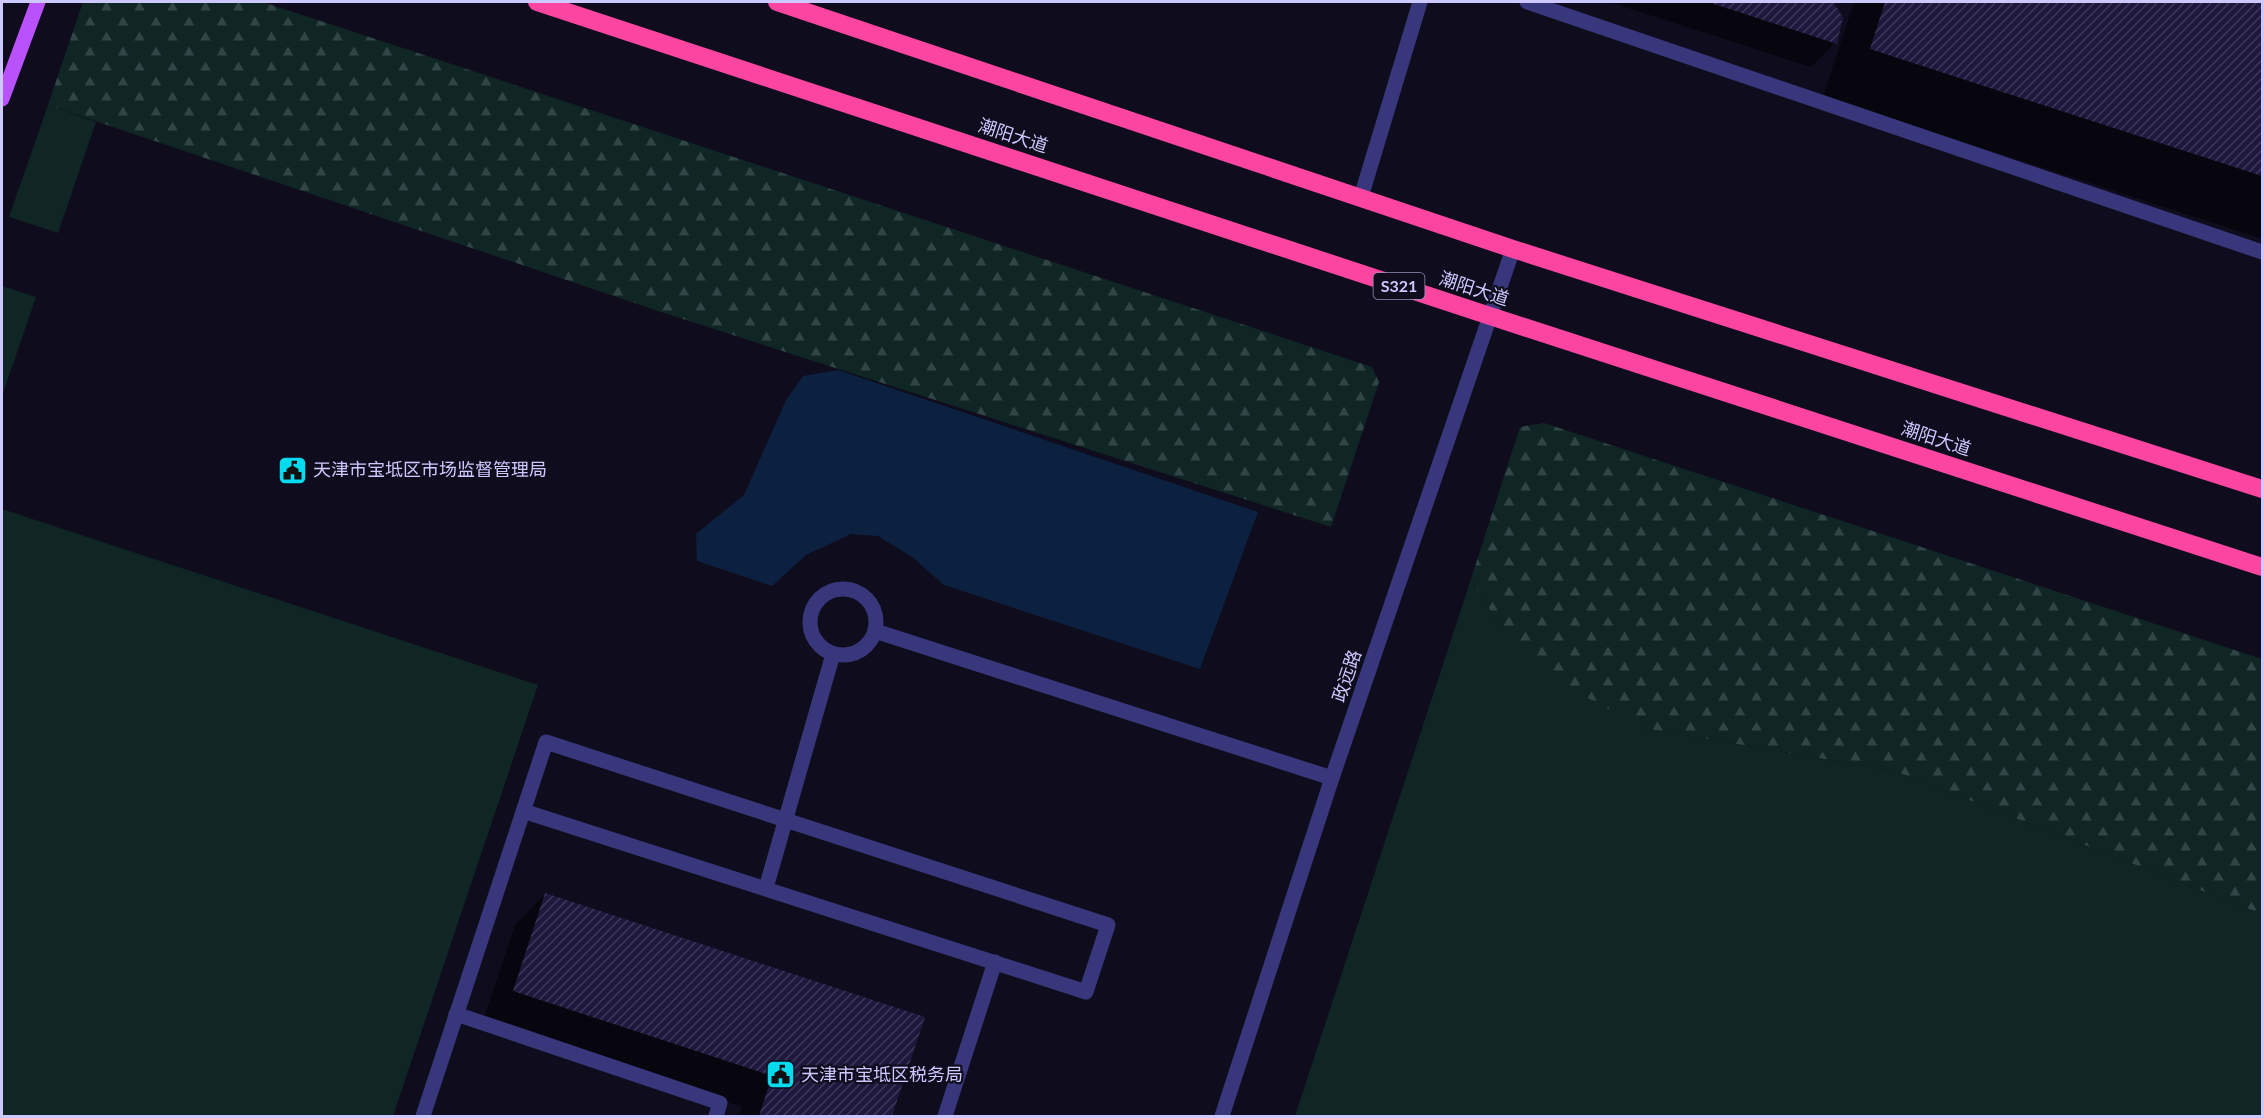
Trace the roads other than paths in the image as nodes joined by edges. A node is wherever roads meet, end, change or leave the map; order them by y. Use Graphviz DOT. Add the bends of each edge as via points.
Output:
graph roads {
  1 [pos="38,2"];
  2 [pos="537,2"];
  3 [pos="777,2"];
  4 [pos="1420,2"];
  5 [pos="1527,2"];
  6 [pos="2,99"];
  7 [pos="1361,197"];
  8 [pos="1513,249"];
  9 [pos="2262,252"];
  10 [pos="1490,316"];
  11 [pos="2262,489"];
  12 [pos="2262,567"];
  13 [pos="875,631"];
  14 [pos="833,654"];
  15 [pos="1332,778"];
  16 [pos="523,811"];
  17 [pos="786,819"];
  18 [pos="766,888"];
  19 [pos="995,962"];
  20 [pos="456,1014"];
  21 [pos="423,1116"];
  22 [pos="716,1116"];
  23 [pos="945,1116"];
  24 [pos="1222,1116"];
  1 -- 6 [label="main road"];
  2 -- 10 [label="highway, 潮阳大道 / S321"];
  3 -- 7 [label="highway"];
  4 -- 7 [label="street"];
  5 -- 9 [label="street"];
  7 -- 8 [label="highway"];
  8 -- 10 [label="street, 政远路"];
  8 -- 11 [label="highway"];
  10 -- 12 [label="highway, 潮阳大道 / S321"];
  10 -- 15 [label="street, 政远路"];
  13 -- 14 [label="street" via="859,651"];
  13 -- 14 [label="street" via="874,611 862,594 849,588 825,593 816,602 810,625 813,638"];
  13 -- 15 [label="street"];
  14 -- 17 [label="street"];
  15 -- 24 [label="street, 政远路"];
  16 -- 17 [label="street" via="546,742"];
  16 -- 18 [label="street"];
  16 -- 20 [label="street"];
  17 -- 18 [label="street"];
  17 -- 19 [label="street" via="1108,925 1086,992"];
  18 -- 19 [label="street"];
  19 -- 23 [label="street"];
  20 -- 21 [label="street"];
  20 -- 22 [label="street" via="720,1103"];
}
